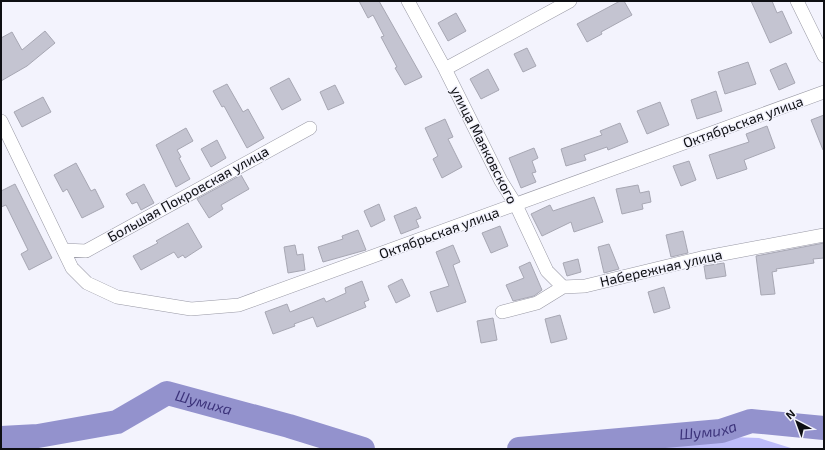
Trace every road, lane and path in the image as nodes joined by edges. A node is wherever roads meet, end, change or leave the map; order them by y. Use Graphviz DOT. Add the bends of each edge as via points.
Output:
graph roads {
  1 [pos="408,1"];
  2 [pos="570,1"];
  3 [pos="797,1"];
  4 [pos="824,56"];
  5 [pos="445,69"];
  6 [pos="824,92"];
  7 [pos="1,121"];
  8 [pos="310,128"];
  9 [pos="516,205"];
  10 [pos="824,235"];
  11 [pos="64,250"];
  12 [pos="562,287"];
  13 [pos="502,312"];
  1 -- 5 [label="street, улица Маяковского"];
  2 -- 5 [label="street"];
  3 -- 4 [label="street"];
  5 -- 9 [label="street, улица Маяковского" via="501,182"];
  6 -- 9 [label="street, Октябрьская улица"];
  7 -- 11 [label="street, Октябрьская улица"];
  8 -- 11 [label="street, Большая Покровская улица" via="86,251"];
  9 -- 11 [label="street, Октябрьская улица" via="239,305 191,309 117,297 87,283 72,268"];
  9 -- 12 [label="street, улица Маяковского" via="547,271"];
  10 -- 12 [label="street, Набережная улица" via="701,258 585,286"];
  12 -- 13 [label="street" via="537,303"];
}
